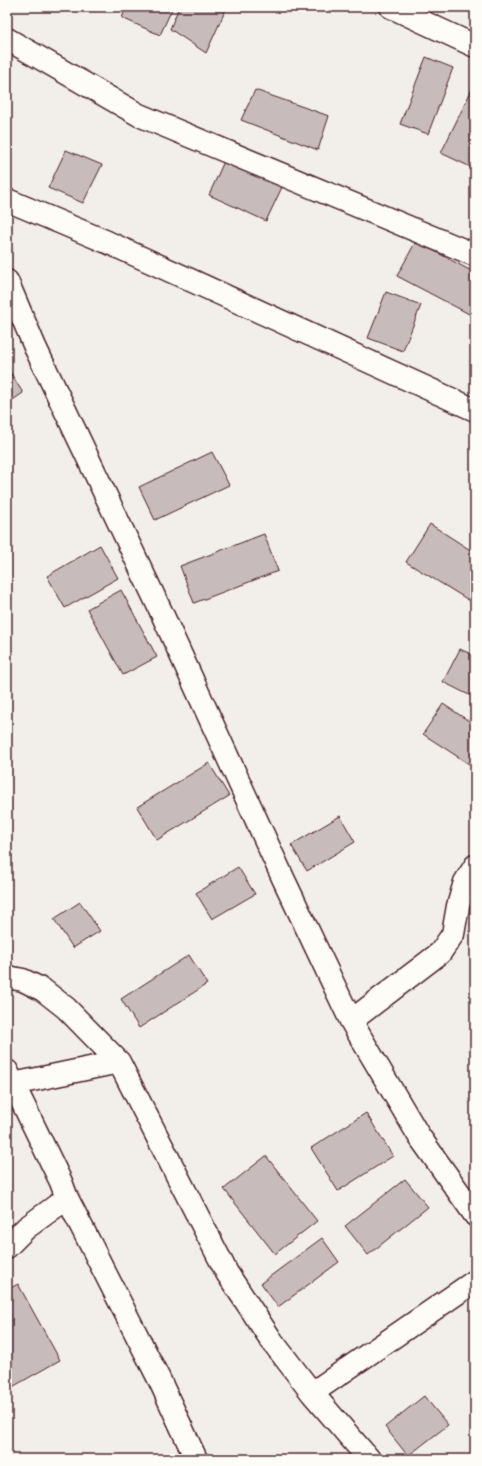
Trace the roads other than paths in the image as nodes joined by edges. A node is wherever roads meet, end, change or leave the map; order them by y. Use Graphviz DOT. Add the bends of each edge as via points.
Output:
graph roads {
  1 [pos="390,7"];
  2 [pos="7,39"];
  3 [pos="475,46"];
  4 [pos="7,200"];
  5 [pos="475,254"];
  6 [pos="7,281"];
  7 [pos="475,410"];
  8 [pos="475,866"];
  9 [pos="7,977"];
  10 [pos="350,1021"];
  11 [pos="119,1062"];
  12 [pos="10,1077"];
  13 [pos="67,1198"];
  14 [pos="475,1215"];
  15 [pos="7,1247"];
  16 [pos="475,1281"];
  17 [pos="312,1393"];
  18 [pos="196,1459"];
  19 [pos="369,1459"];
  1 -- 3 [label="street"];
  2 -- 5 [label="street" via="139,116"];
  4 -- 7 [label="street" via="107,242"];
  6 -- 10 [label="street" via="35,347 158,605"];
  8 -- 10 [label="street" via="465,882 453,934 440,954"];
  9 -- 11 [label="street" via="23,980 44,990 66,1008"];
  10 -- 14 [label="street" via="419,1136"];
  11 -- 12 [label="street"];
  11 -- 17 [label="street" via="227,1273 272,1341"];
  12 -- 13 [label="street"];
  13 -- 15 [label="street" via="26,1228"];
  13 -- 18 [label="street" via="159,1379"];
  16 -- 17 [label="street"];
  17 -- 19 [label="street"];
}
